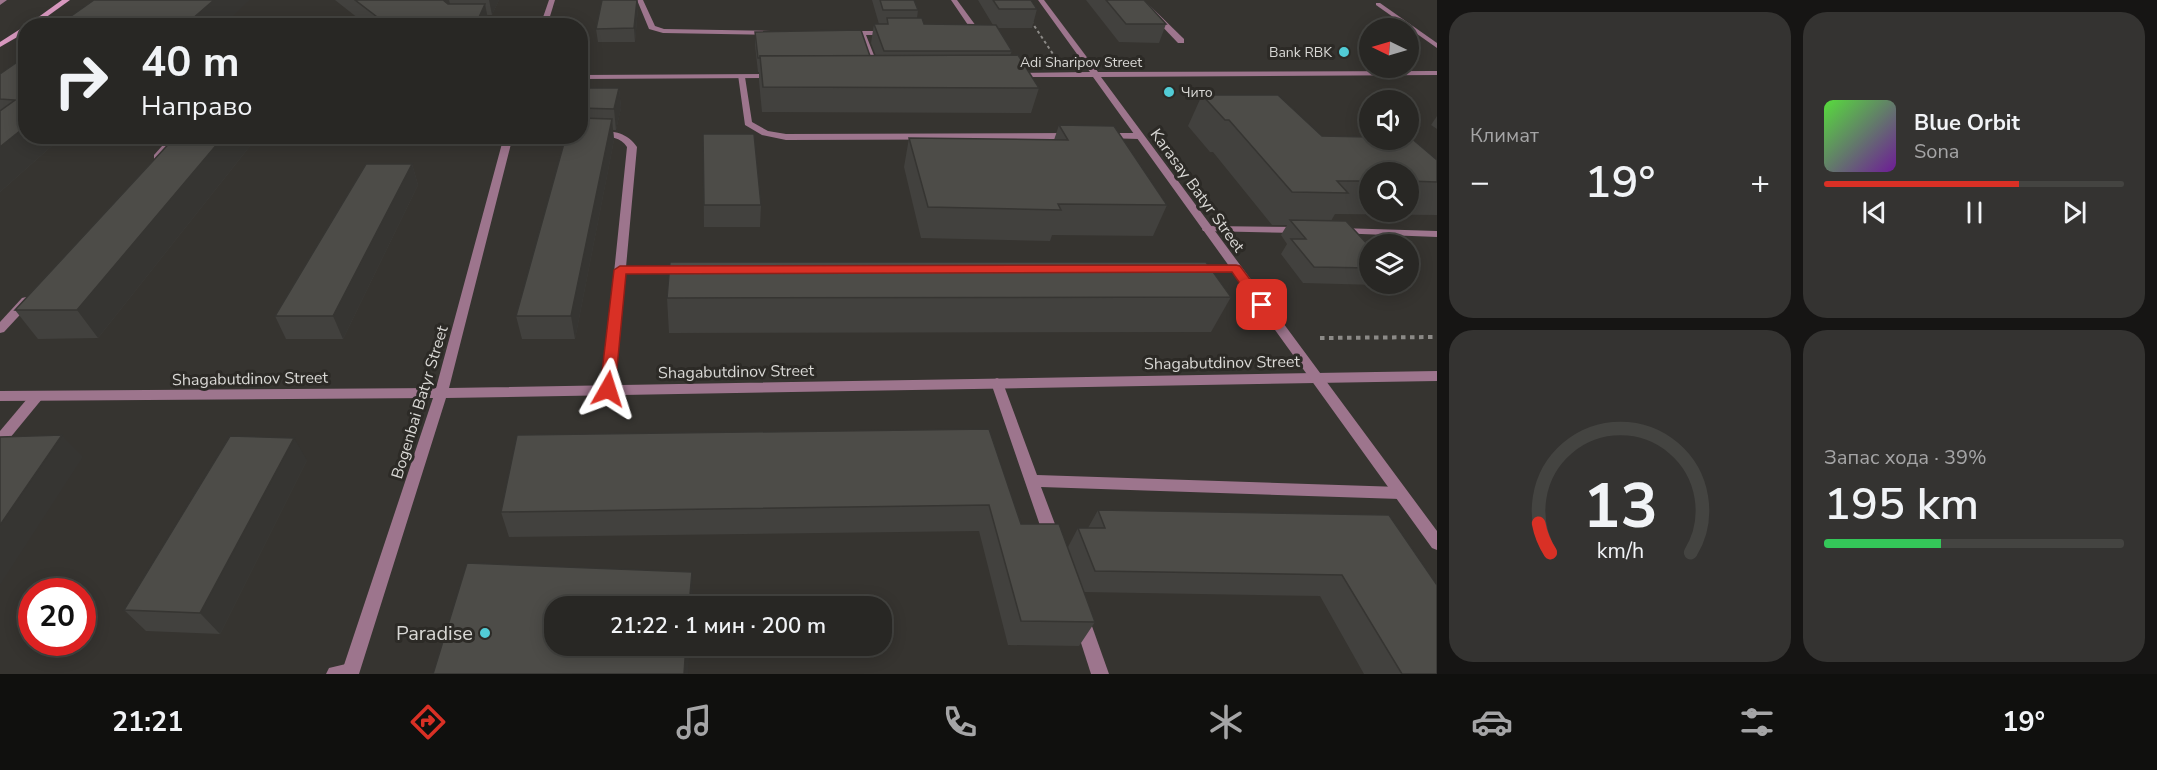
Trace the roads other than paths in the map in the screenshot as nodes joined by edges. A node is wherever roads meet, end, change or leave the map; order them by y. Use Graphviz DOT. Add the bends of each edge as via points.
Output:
graph roads {
  1 [pos="4,0"];
  2 [pos="67,0"];
  3 [pos="552,0"];
  4 [pos="640,0"];
  5 [pos="954,0"];
  6 [pos="1041,0"];
  7 [pos="1140,0"];
  8 [pos="0,3"];
  9 [pos="1378,4"];
  10 [pos="41,18"];
  11 [pos="545,18"];
  12 [pos="18,33"];
  13 [pos="779,33"];
  14 [pos="838,33"];
  15 [pos="862,33"];
  16 [pos="897,33"];
  17 [pos="953,33"];
  18 [pos="1181,41"];
  19 [pos="0,45"];
  20 [pos="1437,46"];
  21 [pos="1437,73"];
  22 [pos="1002,75"];
  23 [pos="1094,75"];
  24 [pos="786,76"];
  25 [pos="877,76"];
  26 [pos="588,77"];
  27 [pos="741,77"];
  28 [pos="588,134"];
  29 [pos="1080,136"];
  30 [pos="1092,136"];
  31 [pos="1139,136"];
  32 [pos="172,144"];
  33 [pos="507,144"];
  34 [pos="150,165"];
  35 [pos="1207,229"];
  36 [pos="1308,230"];
  37 [pos="1331,231"];
  38 [pos="1437,234"];
  39 [pos="1236,268"];
  40 [pos="1188,269"];
  41 [pos="620,270"];
  42 [pos="703,270"];
  43 [pos="32,294"];
  44 [pos="0,328"];
  45 [pos="1437,376"];
  46 [pos="1315,377"];
  47 [pos="997,382"];
  48 [pos="608,389"];
  49 [pos="441,393"];
  50 [pos="0,396"];
  51 [pos="38,396"];
  52 [pos="0,440"];
  53 [pos="1032,481"];
  54 [pos="1400,493"];
  55 [pos="1437,543"];
  56 [pos="1059,556"];
  57 [pos="1077,610"];
  58 [pos="345,673"];
  59 [pos="1100,674"];
  1 -- 8 [label="street"];
  2 -- 10 [label="main road"];
  3 -- 11 [label="street"];
  4 -- 13 [label="street" via="652,27 663,31"];
  5 -- 17 [label="street" via="972,26"];
  6 -- 23 [label="street, Karasay Batyr Street"];
  7 -- 18 [label="street"];
  9 -- 20 [label="street"];
  12 -- 19 [label="main road"];
  14 -- 15 [label="street"];
  15 -- 16 [label="street"];
  15 -- 25 [label="street"];
  21 -- 23 [label="street, Adi Sharipov Street"];
  22 -- 23 [label="street, Adi Sharipov Street"];
  23 -- 31 [label="street, Karasay Batyr Street"];
  24 -- 27 [label="street"];
  26 -- 27 [label="street"];
  27 -- 29 [label="street" via="748,123 765,133 786,137"];
  28 -- 41 [label="street" via="613,134 627,139 632,147"];
  30 -- 31 [label="street"];
  31 -- 35 [label="street, Karasay Batyr Street"];
  32 -- 34 [label="street"];
  33 -- 49 [label="street, Bogenbai Batyr Street"];
  35 -- 36 [label="street"];
  35 -- 39 [label="street, Karasay Batyr Street"];
  37 -- 38 [label="street"];
  39 -- 40 [label="street"];
  39 -- 46 [label="street, Karasay Batyr Street"];
  41 -- 42 [label="street"];
  41 -- 48 [label="street"];
  43 -- 44 [label="street"];
  45 -- 46 [label="street, Shagabutdinov Street"];
  46 -- 47 [label="street, Shagabutdinov Street"];
  46 -- 54 [label="street, Karasay Batyr Street"];
  47 -- 48 [label="street, Shagabutdinov Street"];
  47 -- 53 [label="street"];
  48 -- 49 [label="street, Shagabutdinov Street"];
  49 -- 51 [label="street, Shagabutdinov Street"];
  49 -- 58 [label="street, Bogenbai Batyr Street"];
  50 -- 51 [label="street, Shagabutdinov Street"];
  51 -- 52 [label="street"];
  53 -- 54 [label="street"];
  53 -- 56 [label="street"];
  54 -- 55 [label="street, Karasay Batyr Street"];
  57 -- 59 [label="street"];
}
